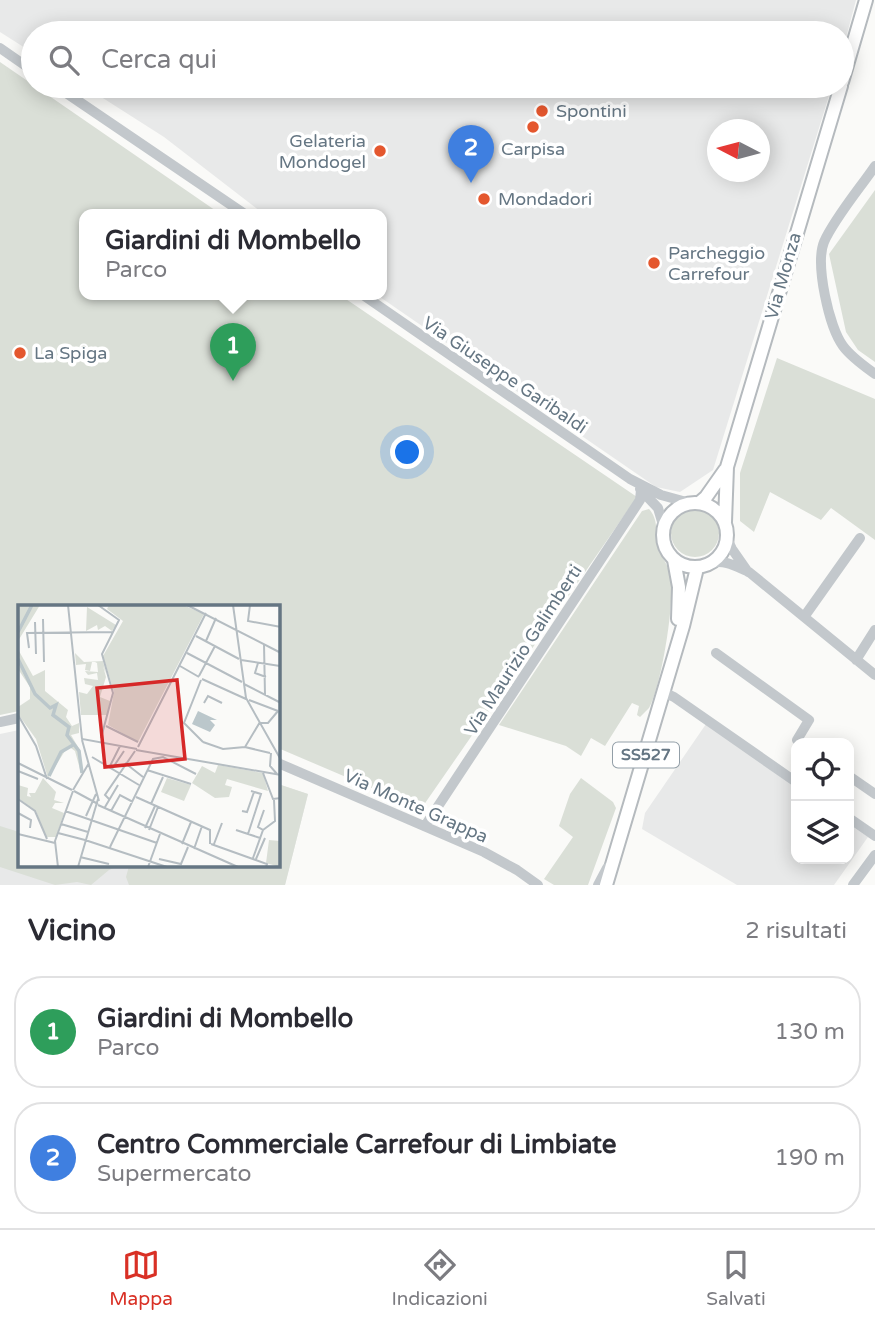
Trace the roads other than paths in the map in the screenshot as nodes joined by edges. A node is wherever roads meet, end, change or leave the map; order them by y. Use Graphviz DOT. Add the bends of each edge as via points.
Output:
graph roads {
  1 [pos="866,0"];
  2 [pos="854,40"];
  3 [pos="0,48"];
  4 [pos="21,63"];
  5 [pos="74,98"];
  6 [pos="837,98"];
  7 [pos="875,166"];
  8 [pos="237,209"];
  9 [pos="370,300"];
  10 [pos="875,374"];
  11 [pos="727,467"];
  12 [pos="630,479"];
  13 [pos="640,489"];
  14 [pos="695,503"];
  15 [pos="725,522"];
  16 [pos="664,528"];
  17 [pos="860,538"];
  18 [pos="727,539"];
  19 [pos="674,560"];
  20 [pos="711,563"];
  21 [pos="697,568"];
  22 [pos="749,572"];
  23 [pos="804,617"];
  24 [pos="875,631"];
  25 [pos="716,653"];
  26 [pos="856,660"];
  27 [pos="671,664"];
  28 [pos="875,675"];
  29 [pos="663,692"];
  30 [pos="18,718"];
  31 [pos="0,722"];
  32 [pos="798,738"];
  33 [pos="280,763"];
  34 [pos="791,778"];
  35 [pos="854,779"];
  36 [pos="875,794"];
  37 [pos="854,821"];
  38 [pos="425,825"];
  39 [pos="875,836"];
  40 [pos="618,846"];
  41 [pos="875,855"];
  42 [pos="538,885"];
  43 [pos="598,885"];
  44 [pos="606,885"];
  45 [pos="853,885"];
  1 -- 2 [label="main road, Via Monza"];
  3 -- 4 [label="street"];
  5 -- 8 [label="street"];
  6 -- 11 [label="main road, Via Monza"];
  7 -- 10 [label="street" via="827,236 820,260 838,338"];
  9 -- 12 [label="street, Via Giuseppe Garibaldi"];
  11 -- 14 [label="main road, Via Monza"];
  11 -- 15 [label="main road, Via Monza"];
  12 -- 13 [label="street, Via Giuseppe Garibaldi"];
  12 -- 14 [label="street, Via Giuseppe Garibaldi" via="661,495"];
  13 -- 16 [label="street, Via Giuseppe Garibaldi" via="658,508"];
  13 -- 38 [label="street, Via Maurizio Galimberti" via="633,511"];
  14 -- 15 [label="main road" via="716,510"];
  14 -- 16 [label="main road" via="673,511"];
  15 -- 18 [label="main road"];
  16 -- 19 [label="main road" via="664,545"];
  17 -- 23 [label="street"];
  18 -- 20 [label="main road" via="722,553"];
  18 -- 22 [label="street"];
  19 -- 21 [label="main road"];
  19 -- 27 [label="main road, SS527" via="680,601"];
  20 -- 21 [label="main road"];
  20 -- 22 [label="street" via="727,563"];
  21 -- 27 [label="main road, SS527"];
  22 -- 23 [label="street"];
  23 -- 26 [label="street"];
  24 -- 26 [label="street"];
  25 -- 32 [label="street" via="809,720"];
  26 -- 28 [label="street"];
  27 -- 29 [label="main road, SS527"];
  29 -- 34 [label="street"];
  29 -- 40 [label="main road, SS527"];
  30 -- 31 [label="street"];
  33 -- 38 [label="street, Via Monte Grappa"];
  35 -- 36 [label="street"];
  37 -- 39 [label="street"];
  38 -- 42 [label="street, Via Monte Grappa"];
  40 -- 43 [label="street"];
  40 -- 44 [label="main road, SS527"];
  41 -- 45 [label="street"];
}
